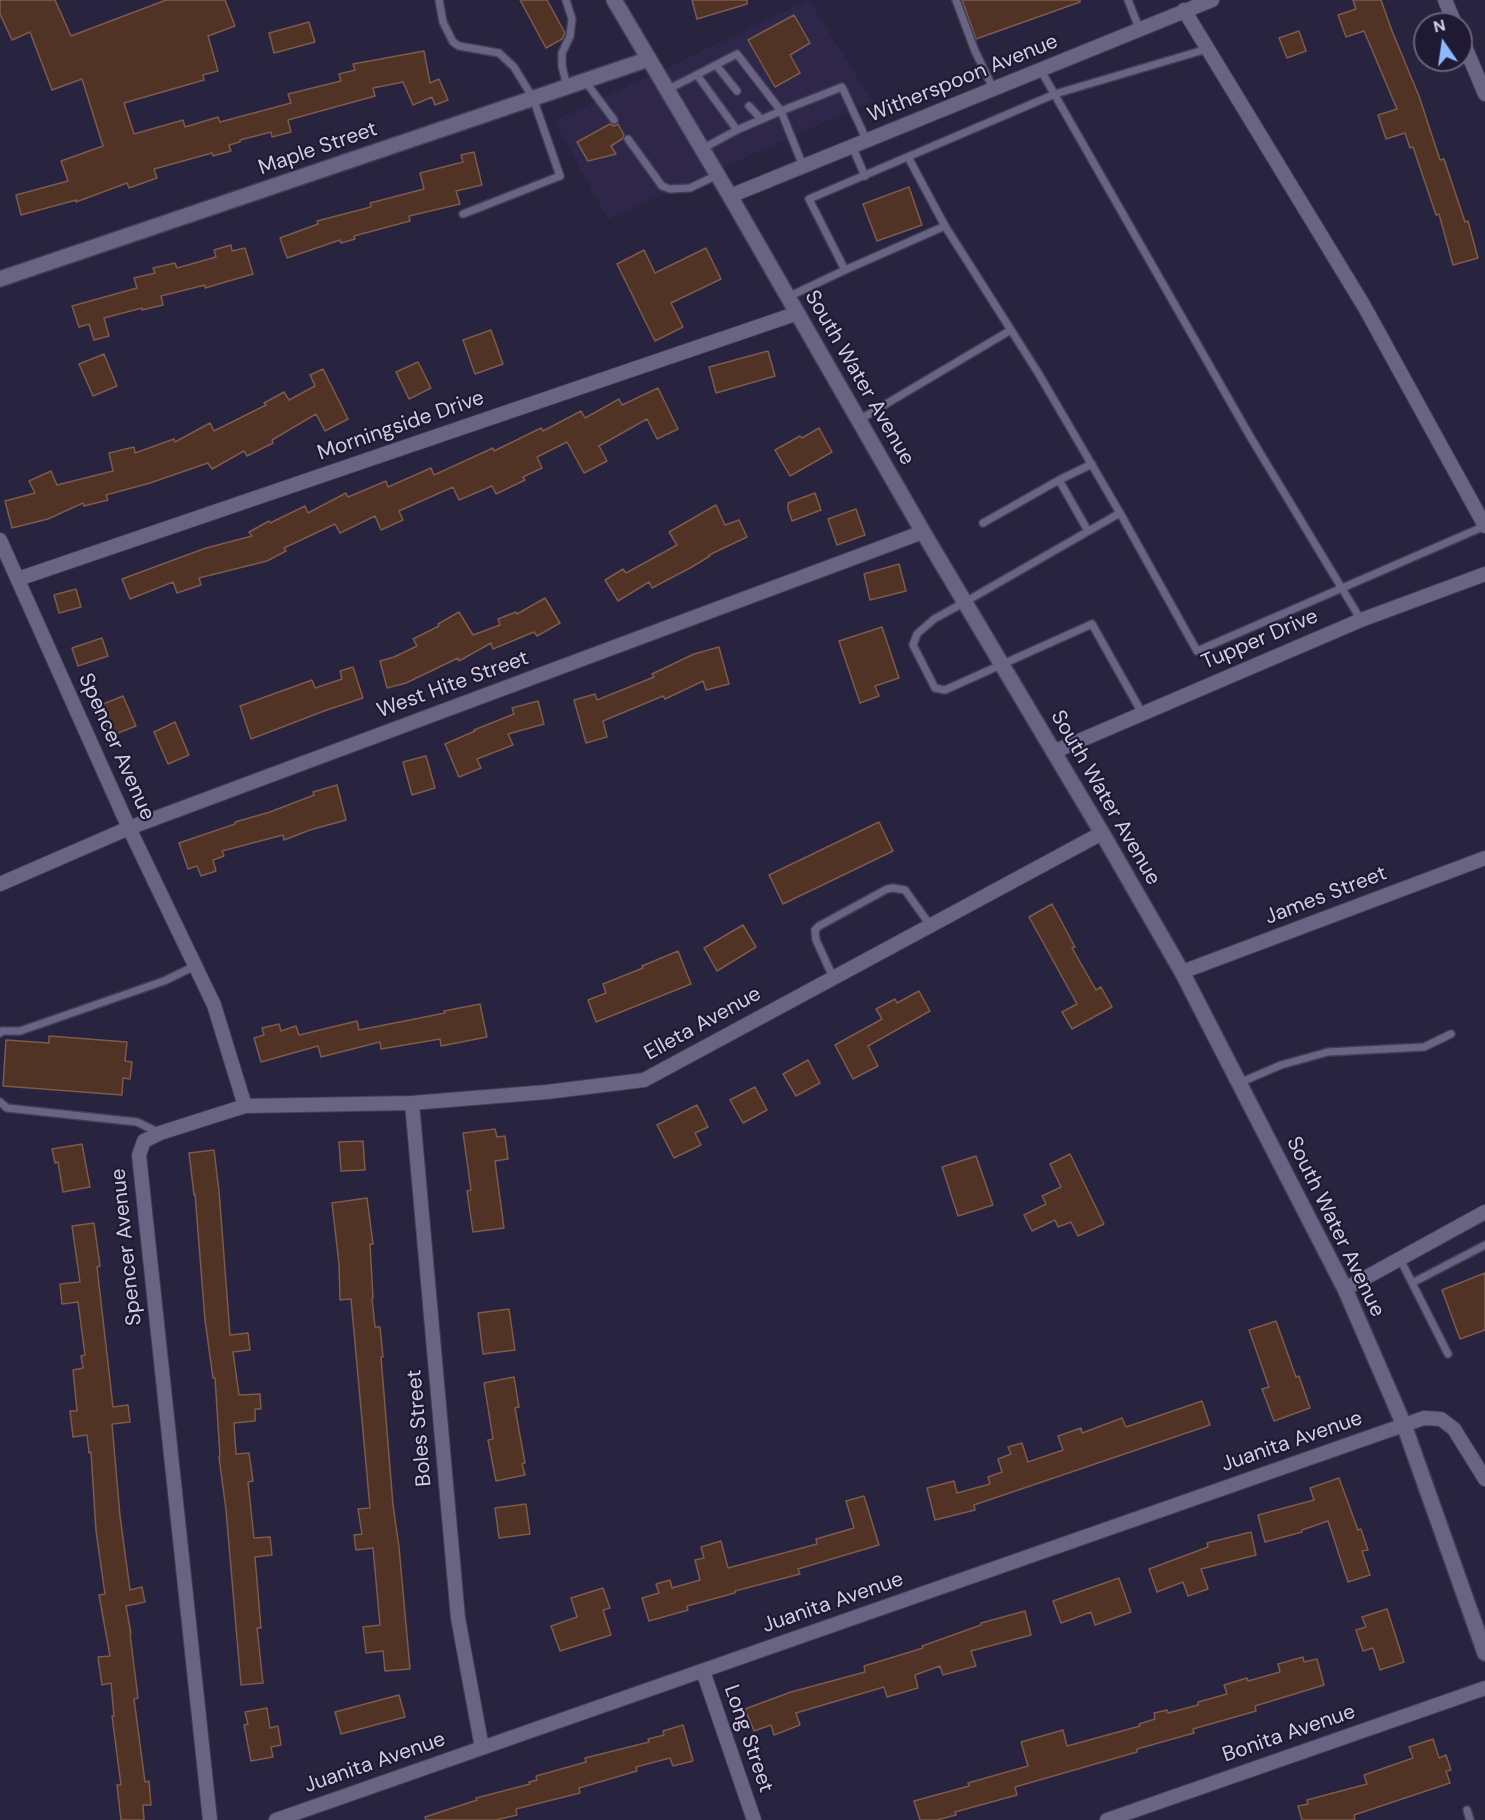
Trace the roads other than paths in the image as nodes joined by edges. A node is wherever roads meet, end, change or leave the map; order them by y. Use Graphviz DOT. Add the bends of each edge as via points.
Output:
graph roads {
  1 [pos="439,0"];
  2 [pos="566,0"];
  3 [pos="614,0"];
  4 [pos="956,0"];
  5 [pos="1128,0"];
  6 [pos="1212,0"];
  7 [pos="1184,10"];
  8 [pos="1139,28"];
  9 [pos="1207,48"];
  10 [pos="649,59"];
  11 [pos="716,65"];
  12 [pos="1473,66"];
  13 [pos="1040,69"];
  14 [pos="697,75"];
  15 [pos="585,81"];
  16 [pos="567,87"];
  17 [pos="993,88"];
  18 [pos="667,90"];
  19 [pos="737,91"];
  20 [pos="1055,94"];
  21 [pos="1485,94"];
  22 [pos="533,98"];
  23 [pos="749,106"];
  24 [pos="781,111"];
  25 [pos="761,119"];
  26 [pos="614,120"];
  27 [pos="737,130"];
  28 [pos="628,139"];
  29 [pos="867,141"];
  30 [pos="852,146"];
  31 [pos="702,149"];
  32 [pos="908,157"];
  33 [pos="803,166"];
  34 [pos="717,175"];
  35 [pos="864,176"];
  36 [pos="730,196"];
  37 [pos="463,214"];
  38 [pos="945,226"];
  39 [pos="845,270"];
  40 [pos="0,279"];
  41 [pos="788,297"];
  42 [pos="798,314"];
  43 [pos="1011,330"];
  44 [pos="859,420"];
  45 [pos="1092,464"];
  46 [pos="1059,480"];
  47 [pos="1120,513"];
  48 [pos="983,523"];
  49 [pos="1485,526"];
  50 [pos="1089,531"];
  51 [pos="923,532"];
  52 [pos="0,540"];
  53 [pos="1485,574"];
  54 [pos="18,579"];
  55 [pos="1342,589"];
  56 [pos="965,602"];
  57 [pos="1360,620"];
  58 [pos="1002,664"];
  59 [pos="1142,713"];
  60 [pos="1053,752"];
  61 [pos="129,828"];
  62 [pos="1102,833"];
  63 [pos="1485,858"];
  64 [pos="0,884"];
  65 [pos="930,925"];
  66 [pos="195,966"];
  67 [pos="1182,972"];
  68 [pos="833,977"];
  69 [pos="0,1033"];
  70 [pos="1451,1034"];
  71 [pos="1239,1083"];
  72 [pos="0,1102"];
  73 [pos="412,1103"];
  74 [pos="245,1106"];
  75 [pos="160,1133"];
  76 [pos="1485,1212"];
  77 [pos="1485,1245"];
  78 [pos="1400,1259"];
  79 [pos="1412,1284"];
  80 [pos="1345,1289"];
  81 [pos="1448,1354"];
  82 [pos="1404,1425"];
  83 [pos="1485,1479"];
  84 [pos="1485,1653"];
  85 [pos="703,1671"];
  86 [pos="1485,1688"];
  87 [pos="482,1748"];
  88 [pos="1467,1810"];
  89 [pos="210,1820"];
  90 [pos="276,1820"];
  91 [pos="754,1820"];
  92 [pos="1107,1820"];
  93 [pos="1470,1820"];
  1 -- 22 [label="lane" via="443,22 453,42 499,53 514,67"];
  2 -- 16 [label="lane" via="572,19 562,53"];
  3 -- 10 [label="main road, South Water Avenue"];
  4 -- 17 [label="lane"];
  5 -- 8 [label="lane"];
  6 -- 7 [label="street, Witherspoon Avenue"];
  7 -- 8 [label="street, Witherspoon Avenue"];
  7 -- 9 [label="street"];
  8 -- 13 [label="street, Witherspoon Avenue"];
  9 -- 20 [label="lane"];
  9 -- 49 [label="street" via="1364,306"];
  10 -- 15 [label="main road, Maple Street"];
  10 -- 18 [label="main road, South Water Avenue"];
  11 -- 14 [label="lane"];
  11 -- 19 [label="lane"];
  11 -- 24 [label="lane" via="737,54"];
  12 -- 21 [label="street"];
  13 -- 17 [label="street, Witherspoon Avenue"];
  13 -- 20 [label="lane"];
  14 -- 18 [label="lane"];
  14 -- 27 [label="lane"];
  15 -- 16 [label="main road, Maple Street"];
  15 -- 26 [label="lane"];
  16 -- 22 [label="main road, Maple Street"];
  17 -- 29 [label="street, Witherspoon Avenue"];
  18 -- 31 [label="main road, South Water Avenue"];
  20 -- 32 [label="lane"];
  20 -- 55 [label="lane"];
  22 -- 37 [label="lane" via="560,176"];
  22 -- 40 [label="main road, Maple Street"];
  23 -- 25 [label="lane"];
  24 -- 25 [label="lane"];
  24 -- 29 [label="lane" via="842,87"];
  24 -- 33 [label="lane"];
  25 -- 27 [label="lane"];
  27 -- 31 [label="lane"];
  28 -- 34 [label="lane" via="662,186 690,188"];
  29 -- 30 [label="street, Witherspoon Avenue"];
  30 -- 33 [label="street, Witherspoon Avenue"];
  30 -- 35 [label="lane"];
  31 -- 34 [label="main road, South Water Avenue"];
  32 -- 35 [label="lane"];
  32 -- 38 [label="lane"];
  33 -- 36 [label="street, Witherspoon Avenue"];
  34 -- 36 [label="main road, South Water Avenue"];
  35 -- 39 [label="lane" via="809,199"];
  36 -- 41 [label="main road, South Water Avenue"];
  38 -- 39 [label="lane"];
  38 -- 43 [label="lane"];
  39 -- 41 [label="lane"];
  41 -- 42 [label="main road, South Water Avenue"];
  42 -- 44 [label="main road, South Water Avenue"];
  42 -- 54 [label="street, Morningside Drive"];
  43 -- 44 [label="lane"];
  43 -- 45 [label="lane"];
  44 -- 51 [label="main road, South Water Avenue"];
  45 -- 46 [label="lane"];
  45 -- 47 [label="lane"];
  46 -- 48 [label="lane"];
  46 -- 50 [label="lane"];
  47 -- 50 [label="lane"];
  47 -- 55 [label="lane" via="1197,651"];
  49 -- 55 [label="lane"];
  50 -- 56 [label="lane"];
  51 -- 56 [label="main road, South Water Avenue"];
  51 -- 61 [label="street, West Hite Street"];
  52 -- 54 [label="street, Spencer Avenue"];
  53 -- 57 [label="street, Tupper Drive"];
  54 -- 61 [label="street, Spencer Avenue"];
  55 -- 57 [label="lane"];
  56 -- 58 [label="main road, South Water Avenue"];
  56 -- 58 [label="lane" via="934,618 917,634 913,645 935,688 945,690"];
  57 -- 59 [label="street, Tupper Drive"];
  58 -- 59 [label="lane" via="1092,624"];
  58 -- 60 [label="main road, South Water Avenue"];
  59 -- 60 [label="street, Tupper Drive"];
  60 -- 62 [label="main road, South Water Avenue"];
  61 -- 64 [label="street, West Hite Street"];
  61 -- 66 [label="street, Spencer Avenue"];
  62 -- 65 [label="street, Elleta Avenue"];
  62 -- 67 [label="main road, South Water Avenue"];
  63 -- 67 [label="street, James Street"];
  65 -- 68 [label="street, Elleta Avenue"];
  65 -- 68 [label="lane" via="905,890 887,889 815,930"];
  66 -- 69 [label="lane" via="164,981 20,1031"];
  66 -- 74 [label="street, Spencer Avenue" via="214,1005"];
  67 -- 71 [label="main road, South Water Avenue"];
  68 -- 73 [label="street, Elleta Avenue" via="644,1080"];
  70 -- 71 [label="lane" via="1424,1047 1328,1052 1281,1065"];
  71 -- 80 [label="main road, South Water Avenue"];
  72 -- 75 [label="lane" via="7,1108 137,1122"];
  73 -- 74 [label="street, Elleta Avenue"];
  73 -- 87 [label="street, Boles Street" via="458,1618"];
  74 -- 75 [label="street, Spencer Avenue"];
  75 -- 89 [label="street, Spencer Avenue" via="144,1141 139,1155"];
  76 -- 78 [label="street"];
  77 -- 79 [label="lane"];
  78 -- 79 [label="lane"];
  78 -- 80 [label="street"];
  79 -- 81 [label="lane"];
  80 -- 82 [label="main road, South Water Avenue"];
  82 -- 83 [label="street, Juanita Avenue" via="1424,1418 1441,1419 1454,1429"];
  82 -- 84 [label="main road, South Water Avenue"];
  82 -- 85 [label="street, Juanita Avenue"];
  85 -- 87 [label="street, Juanita Avenue"];
  85 -- 91 [label="street, Long Street"];
  86 -- 92 [label="street, Bonita Avenue"];
  87 -- 90 [label="street, Juanita Avenue"];
  88 -- 93 [label="lane"];
}
